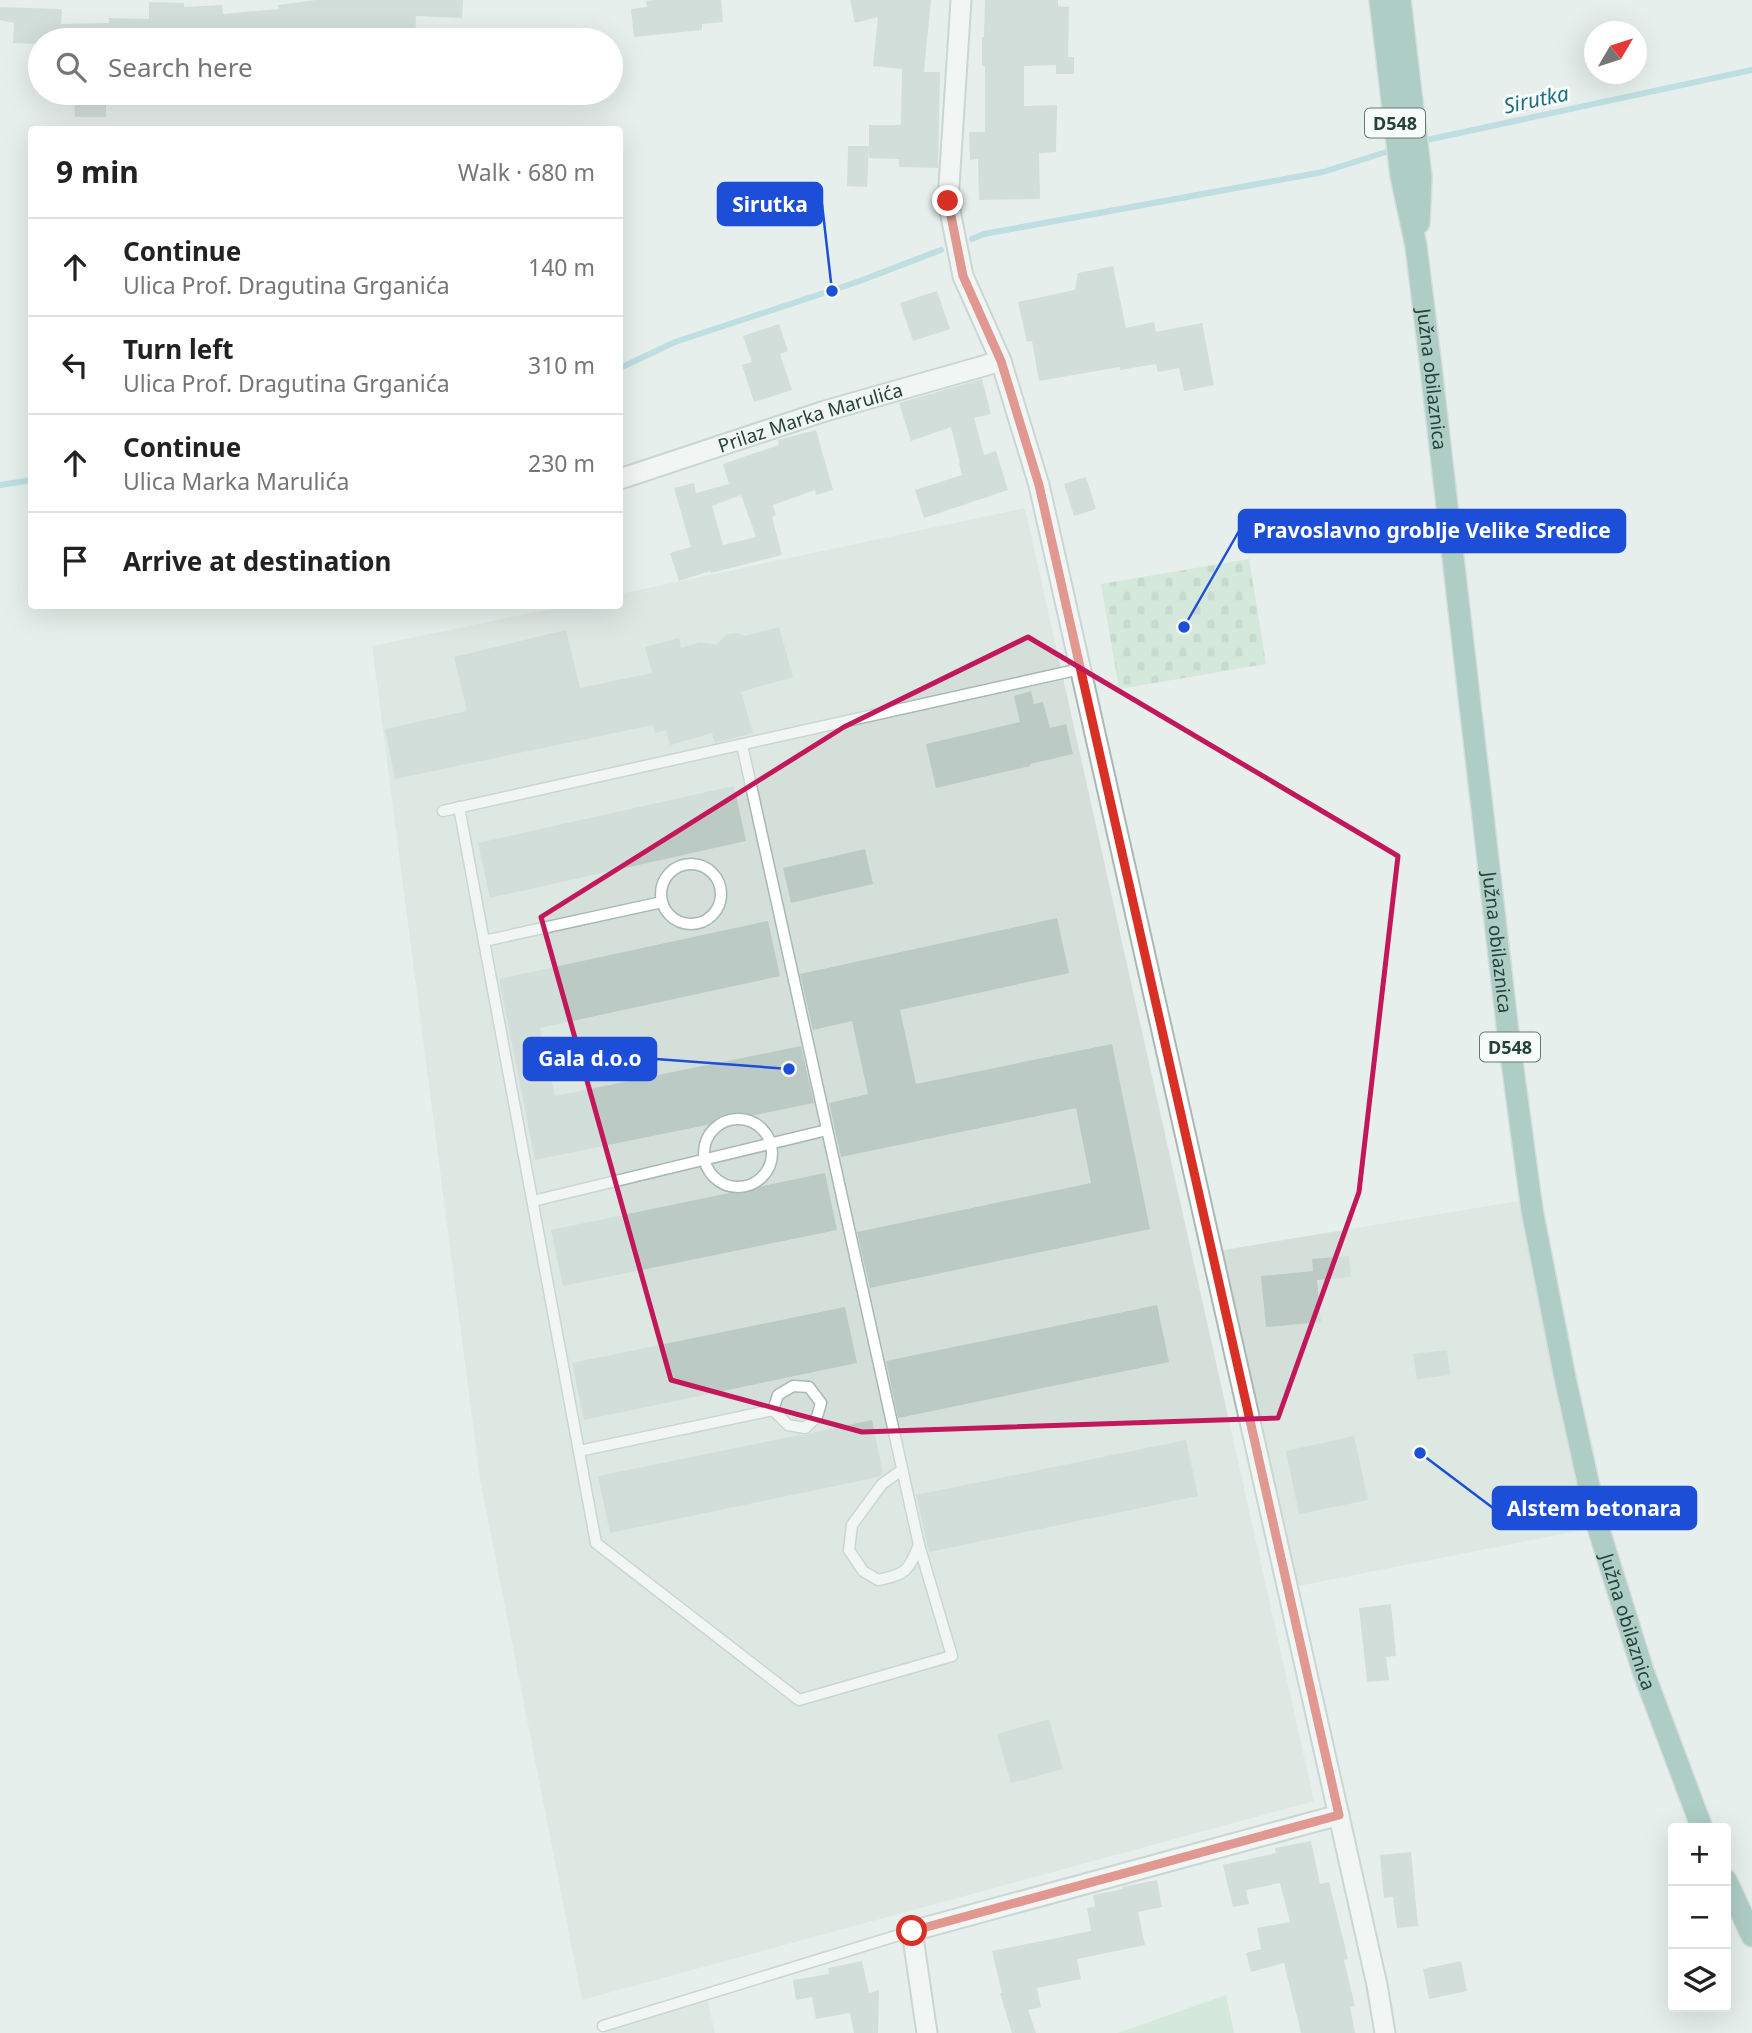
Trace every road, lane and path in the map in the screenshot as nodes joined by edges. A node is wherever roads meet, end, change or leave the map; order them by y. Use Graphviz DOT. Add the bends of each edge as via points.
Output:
graph roads {
  1 [pos="961,0"];
  2 [pos="1380,0"];
  3 [pos="1400,0"];
  4 [pos="1416,246"];
  5 [pos="1001,361"];
  6 [pos="623,478"];
  7 [pos="1080,669"];
  8 [pos="742,745"];
  9 [pos="459,807"];
  10 [pos="443,811"];
  11 [pos="662,902"];
  12 [pos="484,941"];
  13 [pos="827,1130"];
  14 [pos="771,1144"];
  15 [pos="705,1160"];
  16 [pos="533,1201"];
  17 [pos="773,1410"];
  18 [pos="579,1451"];
  19 [pos="902,1470"];
  20 [pos="919,1545"];
  21 [pos="1339,1815"];
  22 [pos="1700,1823"];
  23 [pos="1729,1886"];
  24 [pos="912,1931"];
  25 [pos="1752,1936"];
  26 [pos="603,2026"];
  27 [pos="927,2033"];
  28 [pos="1385,2033"];
  1 -- 5 [label="street" via="948,201 963,276"];
  2 -- 4 [label="main road, Južna obilaznica / D548" via="1401,176"];
  3 -- 4 [label="main road, Južna obilaznica / D548" via="1421,177"];
  4 -- 22 [label="main road, Južna obilaznica / D548" via="1532,1210 1598,1527 1643,1671"];
  5 -- 6 [label="street, Prilaz Marka Marulića" via="825,411"];
  5 -- 7 [label="street" via="1039,485"];
  7 -- 8 [label="lane"];
  7 -- 21 [label="street"];
  8 -- 9 [label="lane"];
  8 -- 13 [label="lane"];
  9 -- 10 [label="lane"];
  9 -- 12 [label="lane"];
  11 -- 11 [label="lane" via="682,923 701,923 721,902 720,883 706,867 686,864 668,873"];
  11 -- 12 [label="lane"];
  12 -- 16 [label="lane"];
  13 -- 14 [label="lane"];
  13 -- 19 [label="lane"];
  14 -- 15 [label="lane"];
  14 -- 15 [label="lane" via="757,1126 736,1119 715,1128 708,1138"];
  14 -- 15 [label="lane" via="770,1165 756,1182 746,1186 725,1184"];
  15 -- 16 [label="lane"];
  16 -- 18 [label="lane"];
  17 -- 17 [label="lane" via="778,1395 793,1386 809,1387 821,1403 817,1417 805,1428 788,1425"];
  17 -- 18 [label="lane"];
  18 -- 20 [label="lane" via="596,1543 799,1700 953,1656"];
  19 -- 20 [label="lane"];
  19 -- 20 [label="lane" via="882,1484 852,1525 849,1550 863,1571 878,1580 900,1575"];
  21 -- 24 [label="street"];
  21 -- 28 [label="street"];
  23 -- 25 [label="main road"];
  24 -- 26 [label="lane"];
  24 -- 27 [label="street"];
}
